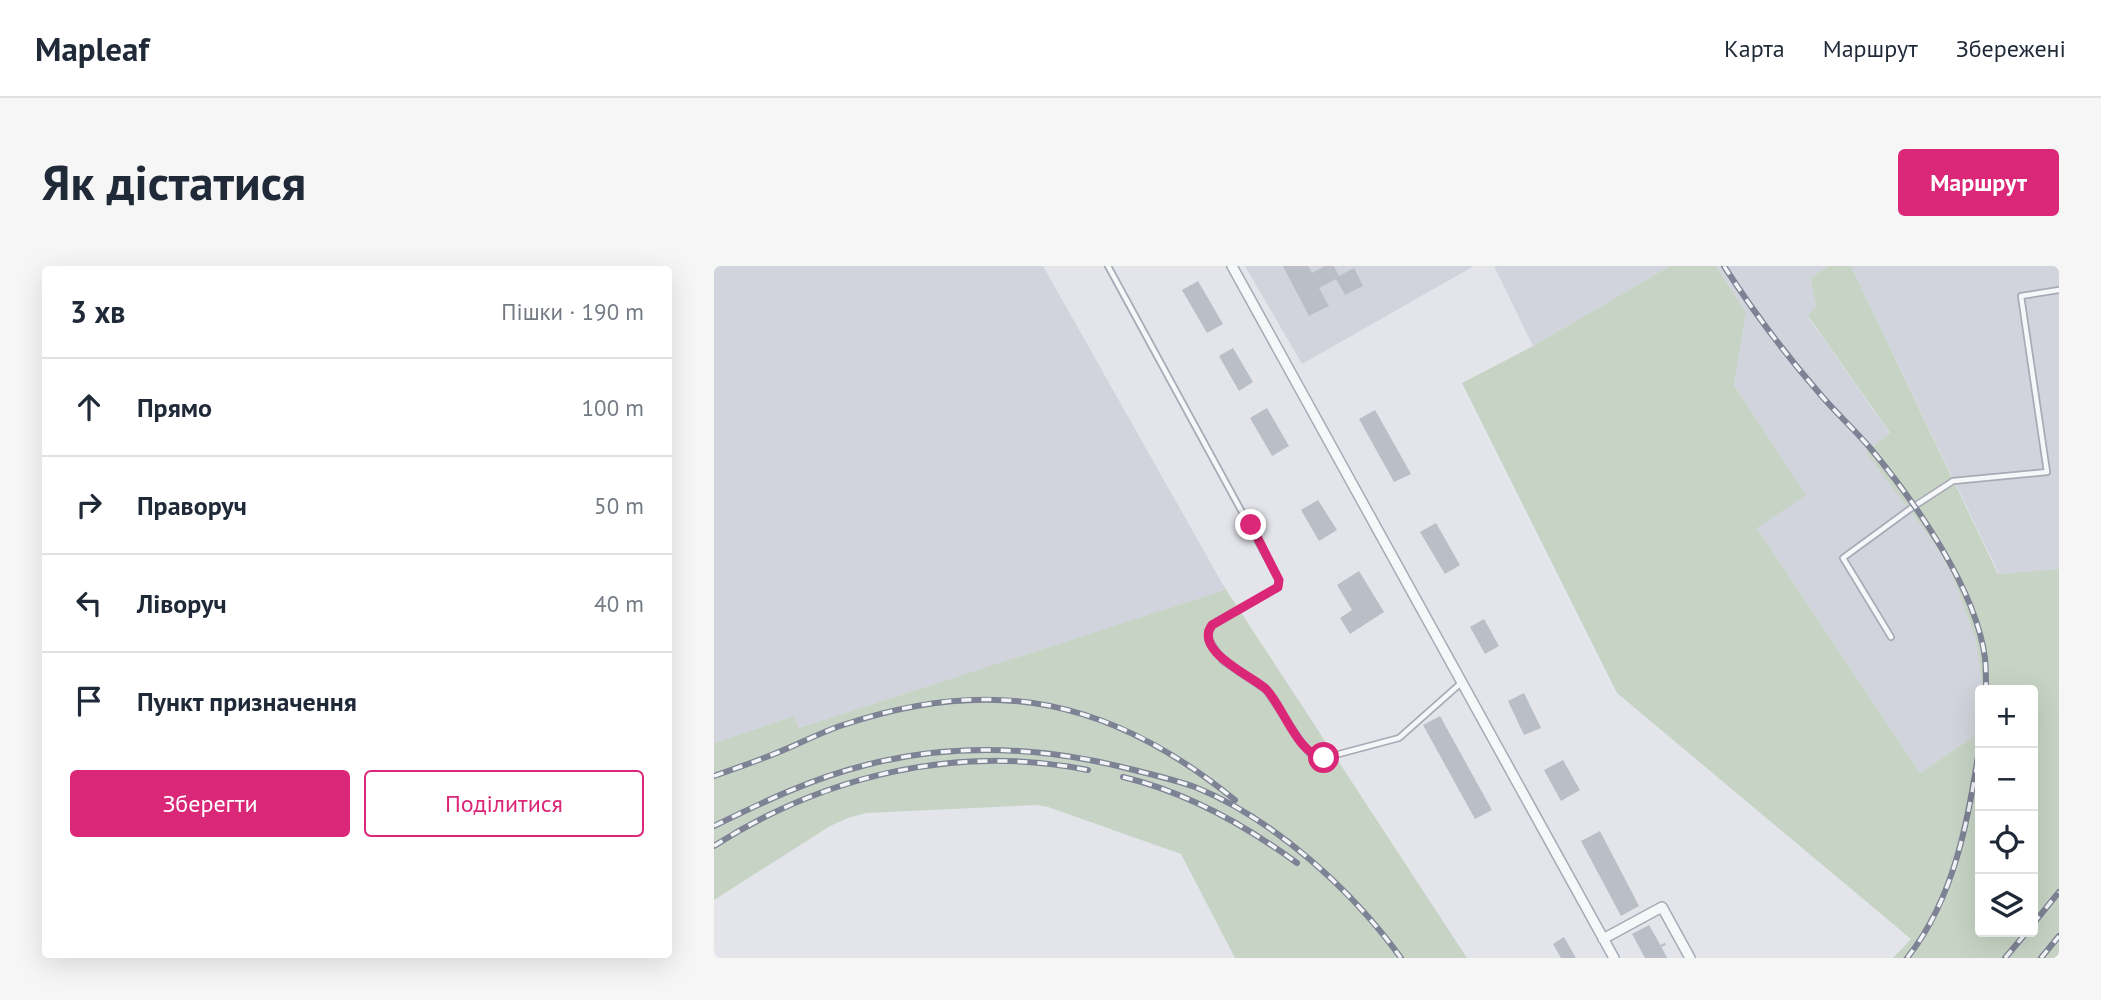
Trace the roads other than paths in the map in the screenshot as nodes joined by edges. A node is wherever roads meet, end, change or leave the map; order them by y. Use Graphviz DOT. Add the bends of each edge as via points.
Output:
graph roads {
  1 [pos="1108,266"];
  2 [pos="1231,266"];
  3 [pos="2059,290"];
  4 [pos="1891,637"];
  5 [pos="1461,683"];
  6 [pos="1603,939"];
  7 [pos="1614,958"];
  8 [pos="1690,958"];
  1 -- 5 [label="lane" via="1279,580 1278,587 1212,625 1208,638 1223,661 1266,690 1309,753 1324,758 1399,738"];
  2 -- 5 [label="street"];
  3 -- 4 [label="lane" via="2021,296 2047,472 1954,481 1843,558"];
  5 -- 6 [label="street"];
  6 -- 7 [label="street"];
  6 -- 8 [label="street" via="1662,907"];
}
